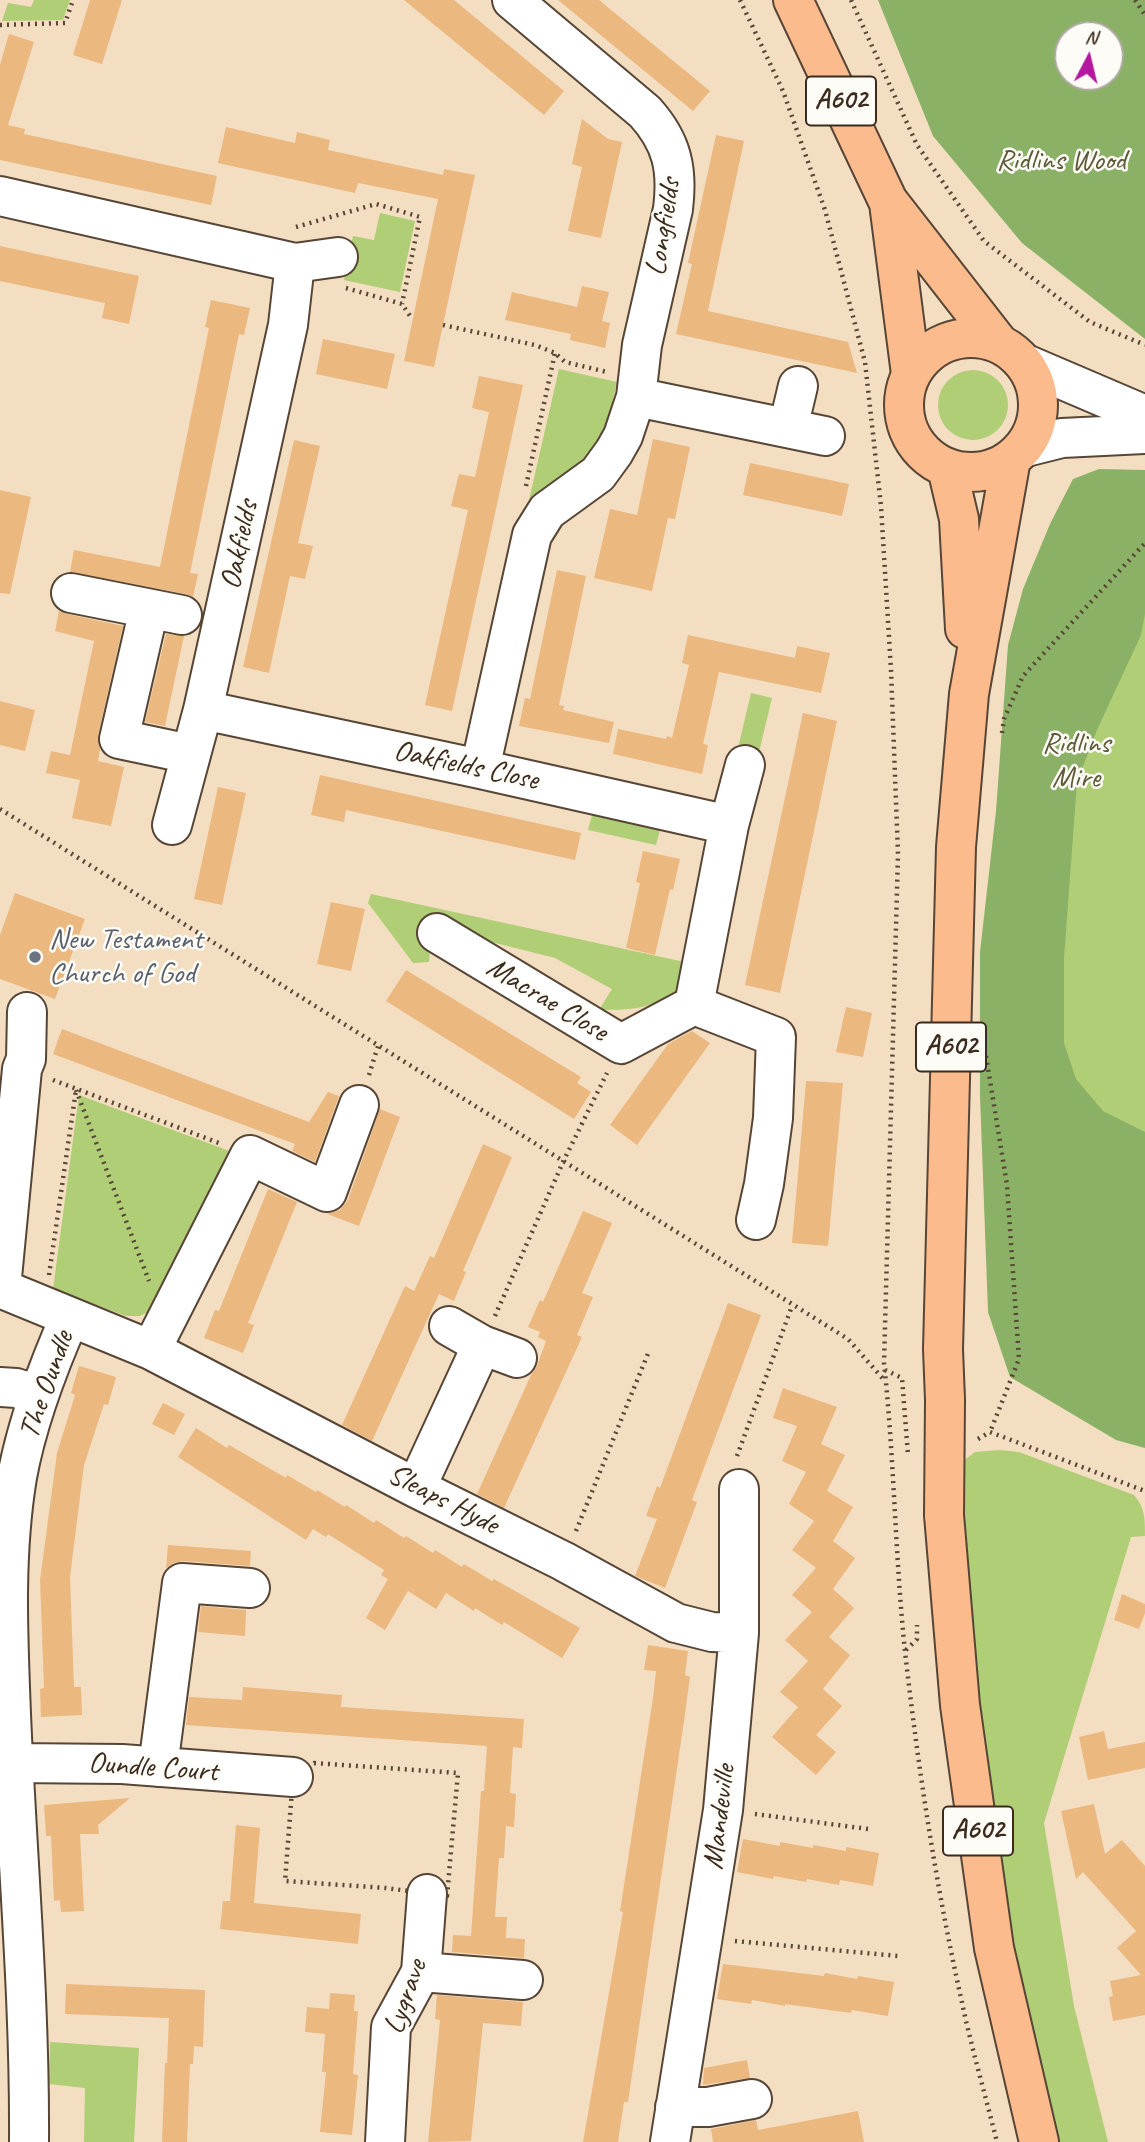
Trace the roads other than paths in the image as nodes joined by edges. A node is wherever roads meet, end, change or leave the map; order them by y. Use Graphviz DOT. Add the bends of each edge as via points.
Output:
graph roads {
  1 [pos="793,0"];
  2 [pos="535,7"];
  3 [pos="0,196"];
  4 [pos="888,201"];
  5 [pos="295,263"];
  6 [pos="340,272"];
  7 [pos="997,341"];
  8 [pos="1028,365"];
  9 [pos="911,374"];
  10 [pos="798,386"];
  11 [pos="637,388"];
  12 [pos="1145,415"];
  13 [pos="788,428"];
  14 [pos="1145,434"];
  15 [pos="825,436"];
  16 [pos="1018,453"];
  17 [pos="947,468"];
  18 [pos="71,593"];
  19 [pos="968,694"];
  20 [pos="203,710"];
  21 [pos="190,754"];
  22 [pos="745,765"];
  23 [pos="480,769"];
  24 [pos="172,825"];
  25 [pos="729,825"];
  26 [pos="437,933"];
  27 [pos="694,1005"];
  28 [pos="27,1012"];
  29 [pos="359,1105"];
  30 [pos="756,1220"];
  31 [pos="1,1288"];
  32 [pos="57,1312"];
  33 [pos="449,1326"];
  34 [pos="158,1337"];
  35 [pos="0,1387"];
  36 [pos="39,1395"];
  37 [pos="416,1488"];
  38 [pos="739,1489"];
  39 [pos="250,1588"];
  40 [pos="739,1633"];
  41 [pos="13,1763"];
  42 [pos="158,1768"];
  43 [pos="293,1777"];
  44 [pos="427,1894"];
  45 [pos="421,1972"];
  46 [pos="523,1980"];
  47 [pos="14,2039"];
  48 [pos="752,2099"];
  49 [pos="673,2124"];
  50 [pos="29,2142"];
  51 [pos="385,2142"];
  52 [pos="1040,2142"];
  1 -- 4 [label="highway, A602"];
  2 -- 11 [label="street, Longfields" via="645,111 671,155 676,174 673,209 642,345"];
  3 -- 5 [label="street"];
  4 -- 7 [label="highway, A602"];
  4 -- 9 [label="highway, A602"];
  5 -- 6 [label="street"];
  5 -- 20 [label="street, Oakfields" via="288,325"];
  7 -- 8 [label="highway"];
  7 -- 9 [label="highway" via="960,338 932,350"];
  8 -- 12 [label="street"];
  8 -- 16 [label="highway" via="1038,399 1037,417"];
  9 -- 17 [label="highway" via="905,387 905,422 922,451"];
  10 -- 13 [label="street"];
  11 -- 13 [label="street"];
  11 -- 23 [label="street, Longfields" via="623,436 598,474 547,511 532,535"];
  13 -- 15 [label="street"];
  14 -- 16 [label="street" via="1062,438"];
  16 -- 17 [label="highway" via="981,472"];
  16 -- 19 [label="highway, A602"];
  17 -- 19 [label="highway, A602" via="959,519"];
  18 -- 21 [label="street" via="166,612 119,739"];
  19 -- 52 [label="highway, A602, bridge" via="956,847 943,1349 944,1515 960,1705 994,1948"];
  20 -- 21 [label="street, Oakfields"];
  20 -- 23 [label="street, Oakfields Close"];
  21 -- 24 [label="street, Oakfields"];
  22 -- 25 [label="street"];
  23 -- 25 [label="street, Oakfields Close"];
  25 -- 27 [label="street"];
  26 -- 27 [label="street, Macrae Close" via="621,1044"];
  27 -- 30 [label="street" via="776,1037 773,1118"];
  28 -- 31 [label="street"];
  29 -- 34 [label="street" via="327,1192 250,1155"];
  31 -- 32 [label="street, Sleaps Hyde"];
  32 -- 34 [label="street, Sleaps Hyde"];
  32 -- 36 [label="street, The Oundle"];
  33 -- 37 [label="street" via="499,1352"];
  34 -- 37 [label="street, Sleaps Hyde"];
  35 -- 36 [label="street"];
  36 -- 41 [label="street, The Oundle" via="18,1475 8,1566"];
  37 -- 40 [label="street, Sleaps Hyde" via="563,1560 676,1623"];
  38 -- 40 [label="street, Mandeville"];
  39 -- 42 [label="street" via="182,1583"];
  40 -- 49 [label="street, Mandeville" via="723,1810"];
  41 -- 42 [label="street, Oundle Court"];
  41 -- 47 [label="street, The Oundle" via="26,1978"];
  42 -- 43 [label="street, Oundle Court"];
  44 -- 45 [label="street, Lygrave"];
  45 -- 46 [label="street"];
  45 -- 51 [label="street, Lygrave" via="391,2027"];
  47 -- 50 [label="street, The Oundle"];
  48 -- 49 [label="street" via="698,2108"];
}
